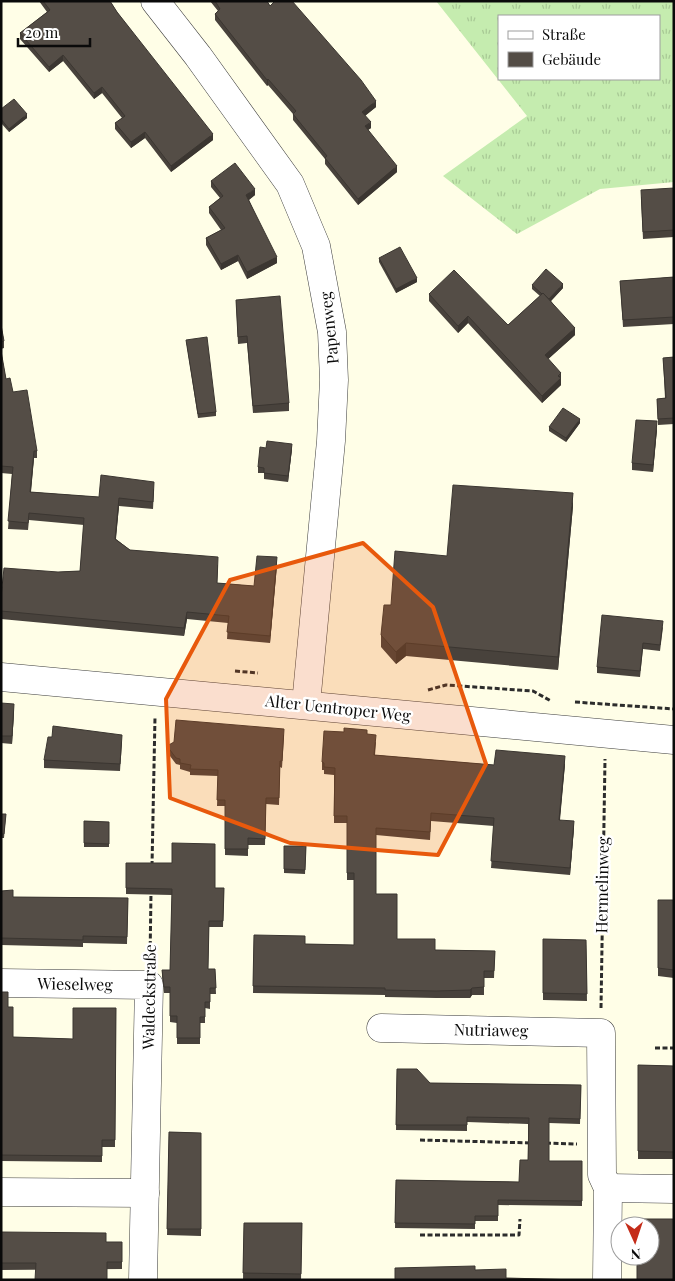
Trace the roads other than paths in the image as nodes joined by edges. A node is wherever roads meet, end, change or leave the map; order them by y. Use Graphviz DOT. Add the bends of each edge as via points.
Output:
graph roads {
  1 [pos="155,1"];
  2 [pos="1,677"];
  3 [pos="306,704"];
  4 [pos="674,740"];
  5 [pos="1,983"];
  6 [pos="150,985"];
  7 [pos="381,1028"];
  8 [pos="608,1188"];
  9 [pos="674,1189"];
  10 [pos="1,1192"];
  11 [pos="145,1193"];
  12 [pos="143,1280"];
  13 [pos="607,1280"];
  1 -- 3 [label="street, Papenweg" via="290,184 316,246 332,332 334,380"];
  2 -- 3 [label="street, Alter Uentroper Weg"];
  3 -- 4 [label="street, Alter Uentroper Weg"];
  5 -- 6 [label="street, Wieselweg"];
  6 -- 11 [label="street, Waldeckstraße"];
  7 -- 8 [label="street, Nutriaweg" via="601,1024 602,1175"];
  8 -- 9 [label="street"];
  8 -- 13 [label="street"];
  10 -- 11 [label="street"];
  11 -- 12 [label="street, Waldeckstraße"];
}
